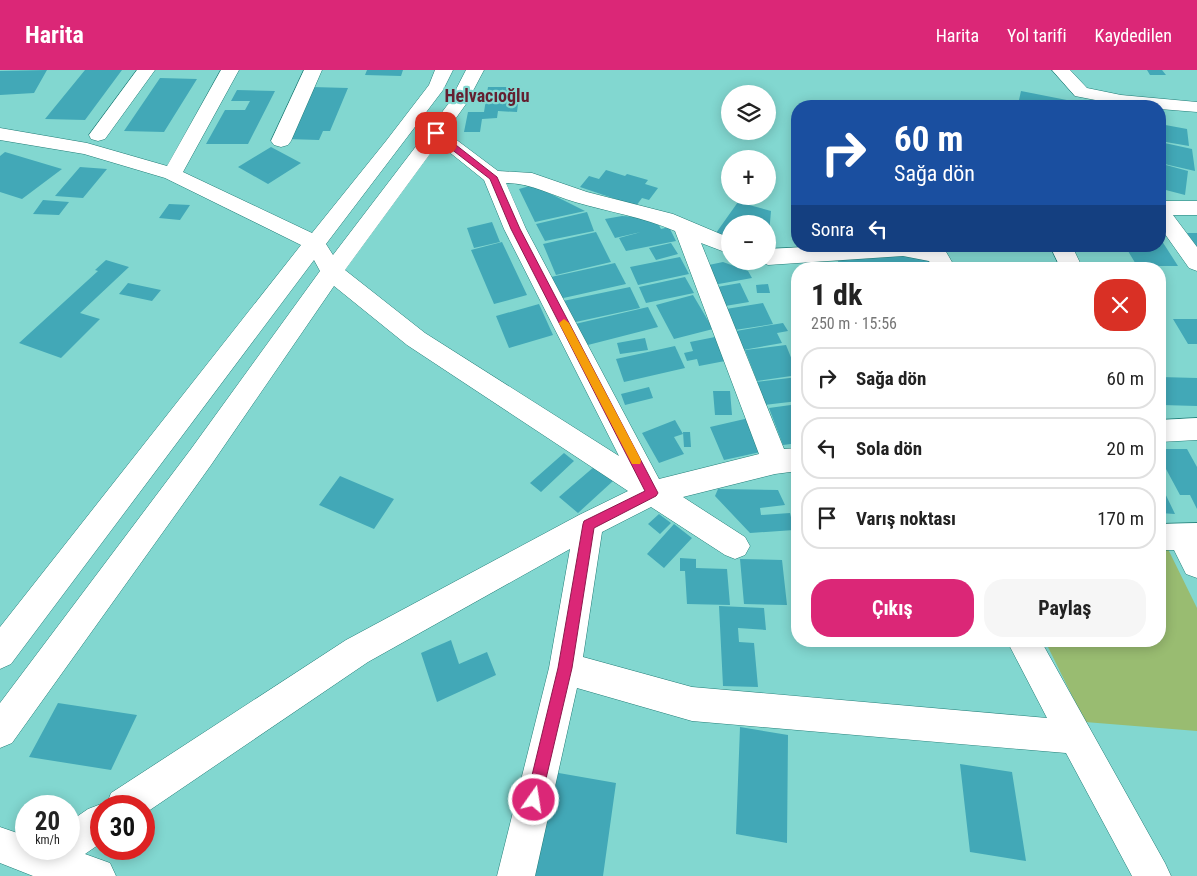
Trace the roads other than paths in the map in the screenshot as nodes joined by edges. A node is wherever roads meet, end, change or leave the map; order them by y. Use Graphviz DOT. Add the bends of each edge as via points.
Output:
graph roads {
  1 [pos="146,70"];
  2 [pos="230,70"];
  3 [pos="313,70"];
  4 [pos="444,70"];
  5 [pos="475,70"];
  6 [pos="1061,70"];
  7 [pos="1120,100"];
  8 [pos="1166,104"];
  9 [pos="1197,107"];
  10 [pos="436,133"];
  11 [pos="0,134"];
  12 [pos="98,135"];
  13 [pos="281,141"];
  14 [pos="172,174"];
  15 [pos="493,177"];
  16 [pos="1197,208"];
  17 [pos="1166,210"];
  18 [pos="1166,219"];
  19 [pos="684,227"];
  20 [pos="315,243"];
  21 [pos="721,243"];
  22 [pos="875,252"];
  23 [pos="922,252"];
  24 [pos="776,258"];
  25 [pos="807,262"];
  26 [pos="941,262"];
  27 [pos="1197,263"];
  28 [pos="332,272"];
  29 [pos="1197,429"];
  30 [pos="1166,431"];
  31 [pos="786,461"];
  32 [pos="652,493"];
  33 [pos="589,524"];
  34 [pos="1180,537"];
  35 [pos="735,546"];
  36 [pos="1197,564"];
  37 [pos="1026,647"];
  38 [pos="0,653"];
  39 [pos="565,668"];
  40 [pos="0,731"];
  41 [pos="1074,737"];
  42 [pos="141,795"];
  43 [pos="0,845"];
  44 [pos="15,847"];
  45 [pos="71,860"];
  46 [pos="97,876"];
  47 [pos="516,876"];
  48 [pos="1152,876"];
  1 -- 12 [label="street"];
  2 -- 14 [label="street"];
  3 -- 13 [label="street"];
  4 -- 20 [label="street" via="437,86"];
  5 -- 10 [label="street" via="457,104"];
  6 -- 7 [label="street" via="1081,92"];
  8 -- 9 [label="street"];
  10 -- 15 [label="street"];
  10 -- 28 [label="street"];
  11 -- 14 [label="street" via="87,149"];
  14 -- 20 [label="street"];
  15 -- 19 [label="street" via="525,176 581,197 666,219"];
  15 -- 32 [label="street" via="515,229"];
  16 -- 17 [label="street"];
  18 -- 27 [label="street"];
  19 -- 21 [label="street"];
  19 -- 31 [label="street"];
  20 -- 28 [label="street"];
  20 -- 38 [label="street"];
  22 -- 25 [label="street"];
  23 -- 26 [label="street" via="937,255"];
  24 -- 25 [label="street"];
  28 -- 32 [label="street" via="416,339"];
  28 -- 40 [label="street"];
  29 -- 30 [label="street"];
  31 -- 32 [label="street"];
  32 -- 33 [label="street"];
  32 -- 35 [label="street"];
  33 -- 39 [label="street"];
  33 -- 42 [label="street" via="357,651"];
  34 -- 36 [label="street"];
  37 -- 41 [label="street"];
  39 -- 41 [label="street" via="692,704"];
  39 -- 47 [label="street"];
  41 -- 48 [label="street"];
  43 -- 44 [label="street"];
  45 -- 46 [label="street"];
}
